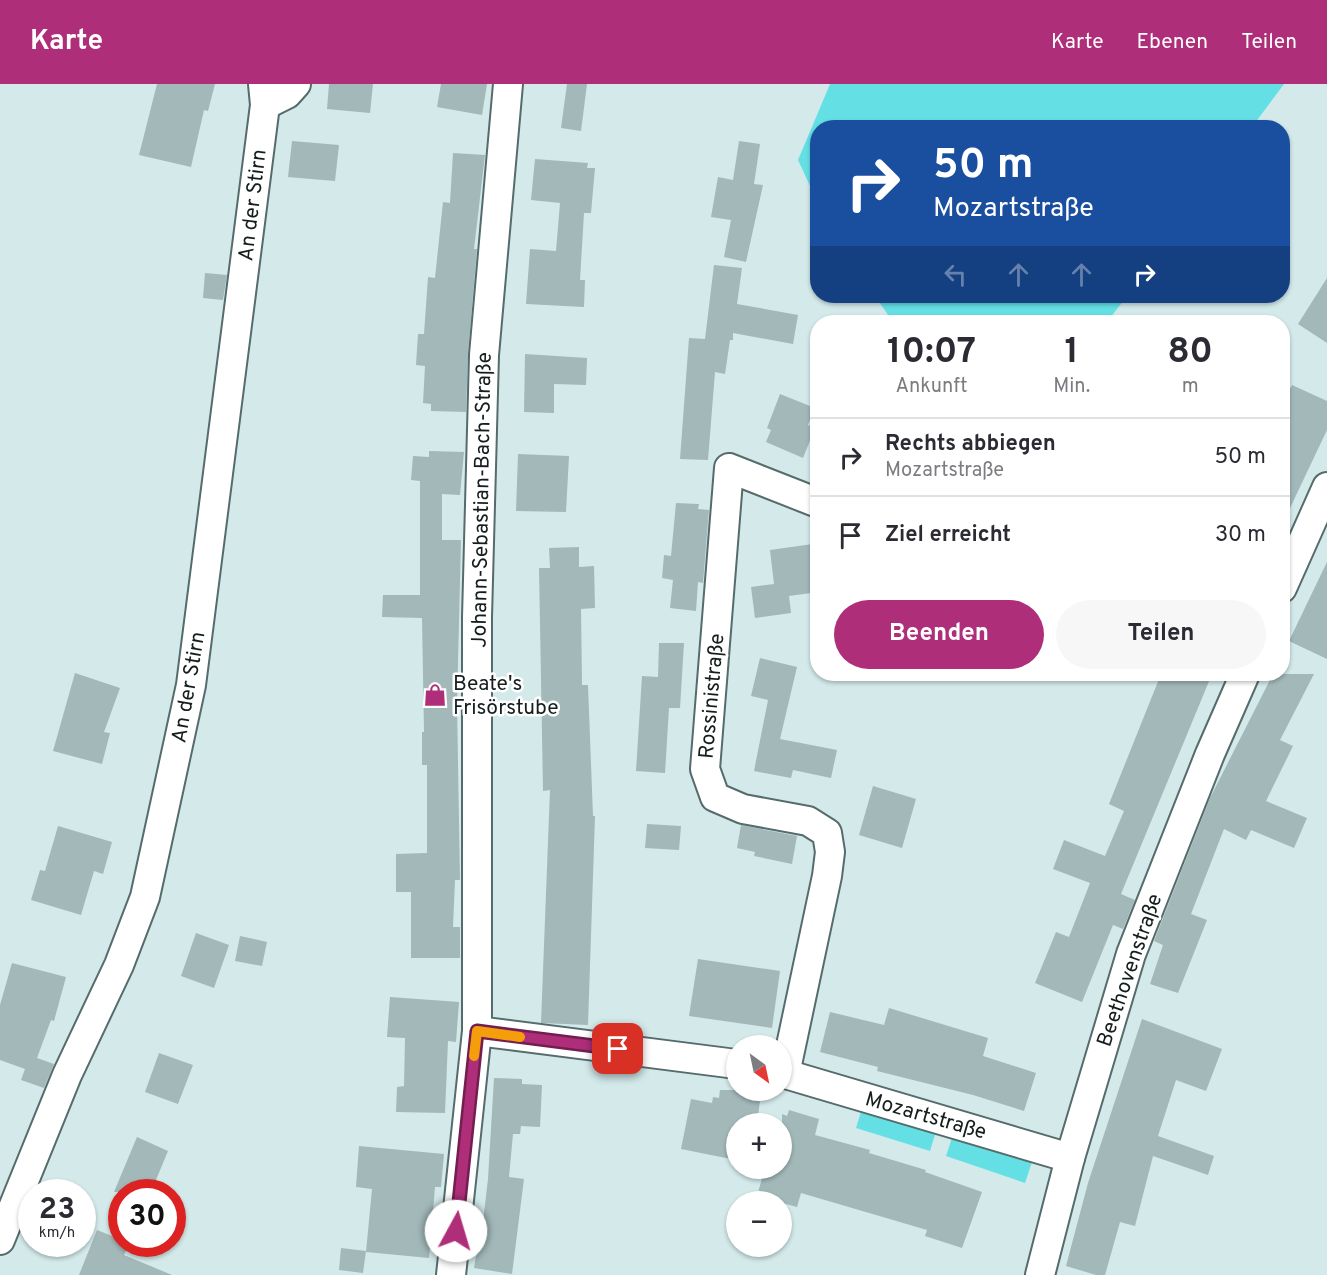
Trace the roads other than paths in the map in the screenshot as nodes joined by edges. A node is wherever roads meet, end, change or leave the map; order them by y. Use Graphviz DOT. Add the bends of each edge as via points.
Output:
graph roads {
  1 [pos="296,84"];
  2 [pos="508,84"];
  3 [pos="264,94"];
  4 [pos="1327,487"];
  5 [pos="810,500"];
  6 [pos="1290,570"];
  7 [pos="1242,681"];
  8 [pos="477,1031"];
  9 [pos="792,1035"];
  10 [pos="726,1063"];
  11 [pos="792,1077"];
  12 [pos="1070,1158"];
  13 [pos="0,1240"];
  14 [pos="451,1275"];
  15 [pos="1040,1275"];
  1 -- 3 [label="street, An der Stirn" via="287,94"];
  2 -- 8 [label="street, Johann-Sebastian-Bach-Straße" via="484,355 477,616"];
  3 -- 13 [label="street, An der Stirn" via="191,685 145,897"];
  4 -- 6 [label="street"];
  5 -- 9 [label="street, Rossinistraße" via="729,468 705,769 715,797 743,809 808,821 827,833 827,876"];
  7 -- 12 [label="street, Beethovenstraße" via="1131,954"];
  8 -- 10 [label="street"];
  8 -- 14 [label="street, Johann-Sebastian-Bach-Straße"];
  11 -- 12 [label="street, Mozartstraße"];
  12 -- 15 [label="street, Beethovenstraße"];
}
